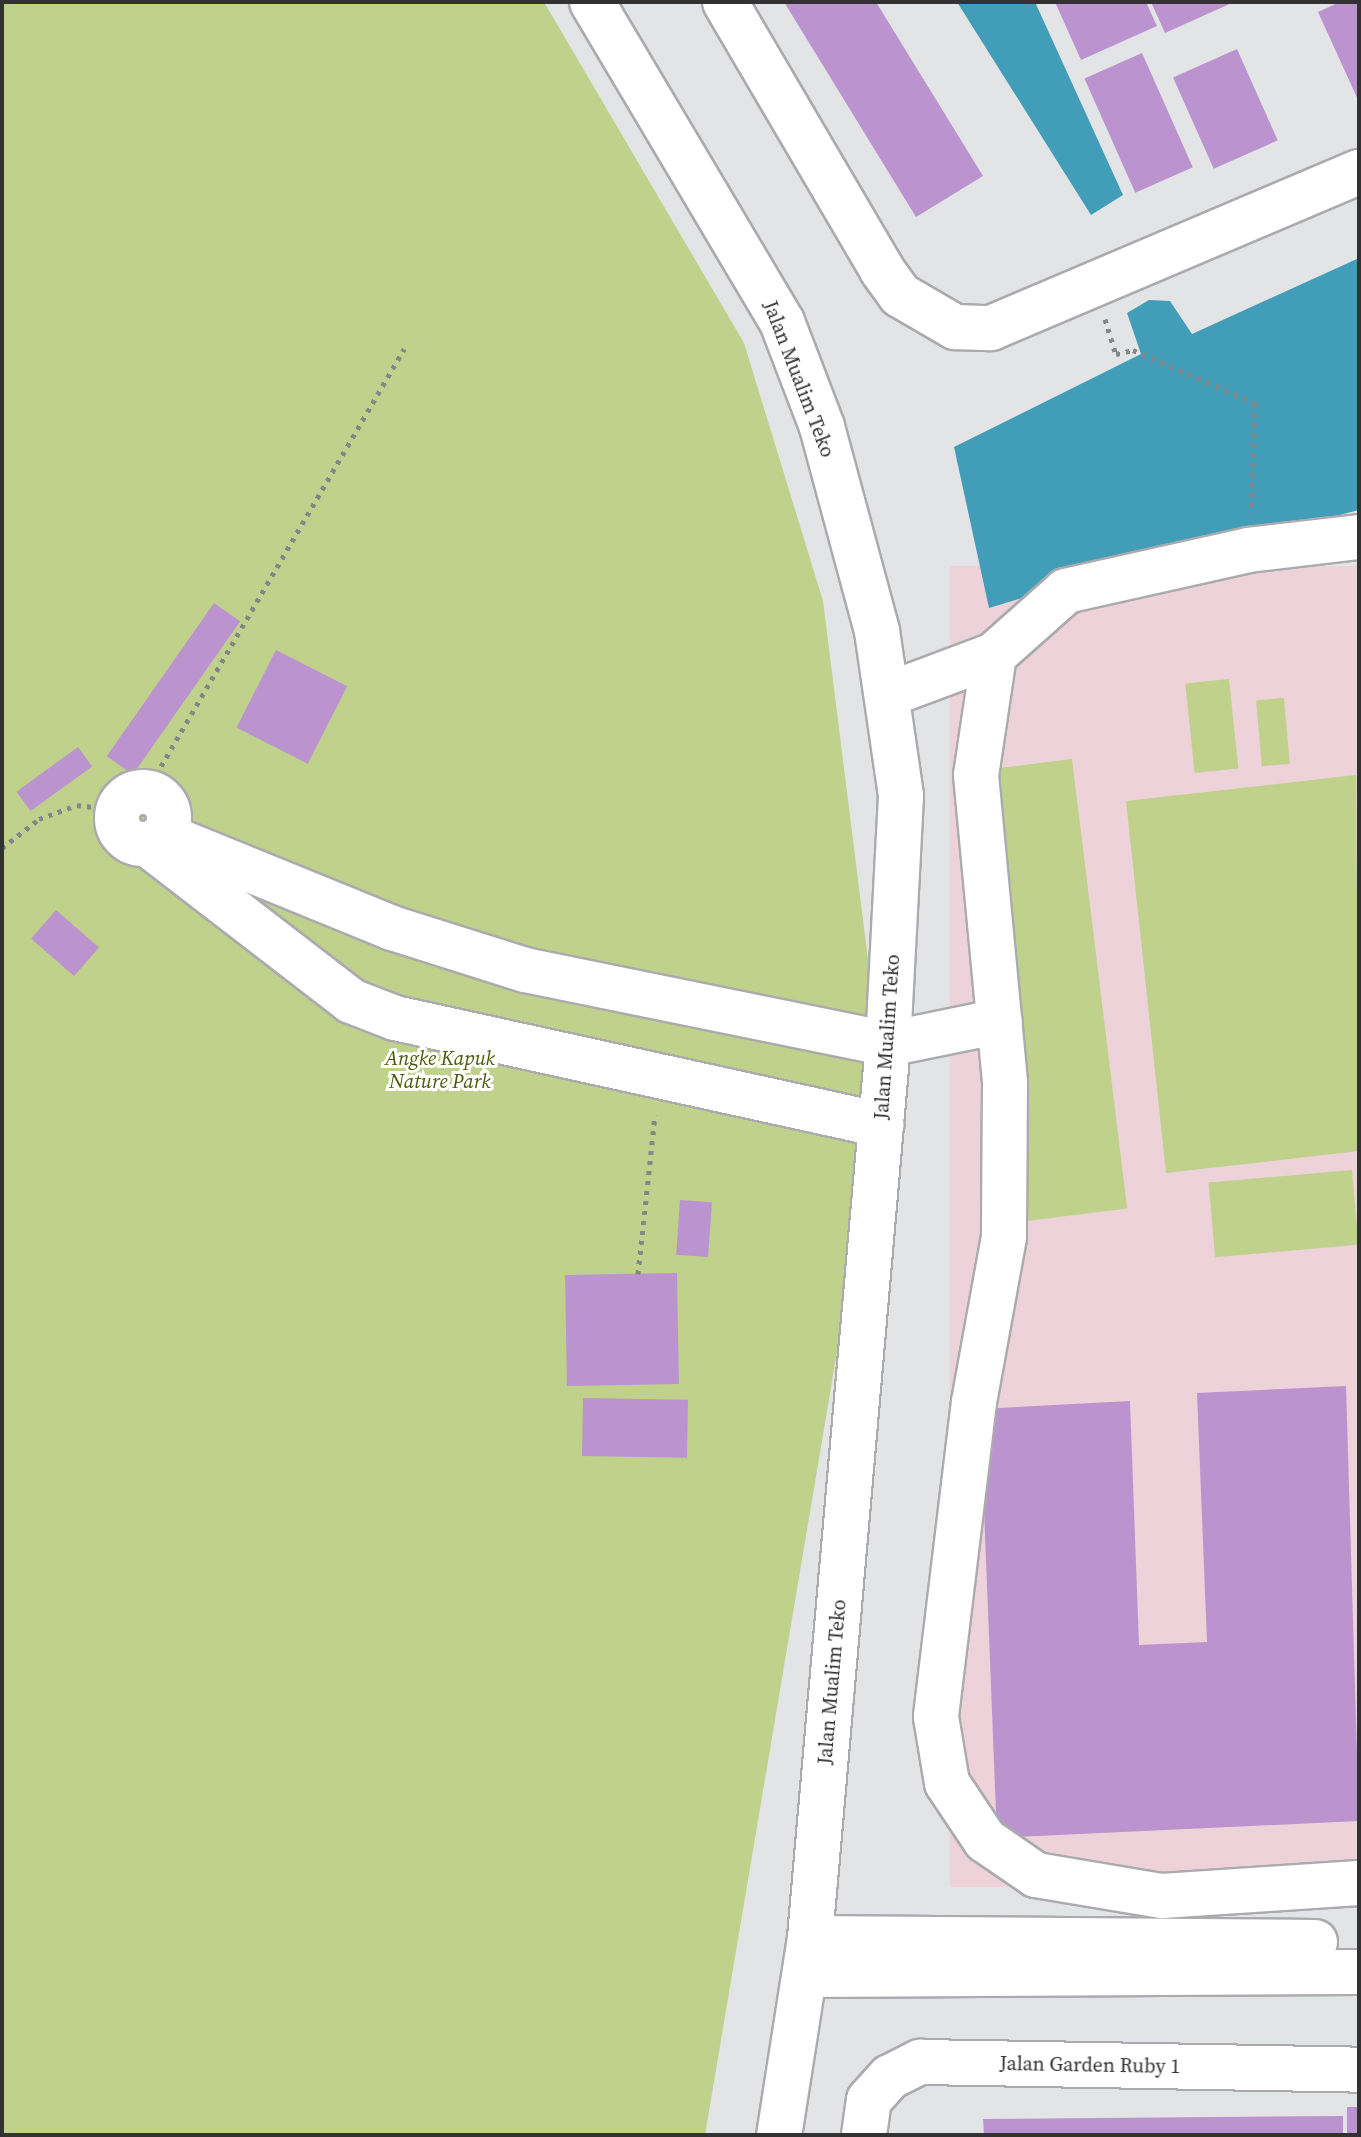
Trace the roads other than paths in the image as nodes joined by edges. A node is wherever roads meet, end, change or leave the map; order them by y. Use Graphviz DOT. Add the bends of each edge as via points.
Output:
graph roads {
  1 [pos="592,2"];
  2 [pos="725,2"];
  3 [pos="1359,172"];
  4 [pos="1359,537"];
  5 [pos="994,655"];
  6 [pos="887,695"];
  7 [pos="132,801"];
  8 [pos="156,839"];
  9 [pos="1000,1021"];
  10 [pos="888,1044"];
  11 [pos="881,1125"];
  12 [pos="1359,1883"];
  13 [pos="1359,1942"];
  14 [pos="808,1956"];
  15 [pos="1359,1972"];
  16 [pos="1359,2070"];
  17 [pos="779,2135"];
  18 [pos="864,2135"];
  1 -- 6 [label="street, Jalan Mualim Teko" via="782,322 822,427 877,631"];
  2 -- 3 [label="street" via="882,270 900,295 955,327 991,328"];
  4 -- 5 [label="street" via="1249,550 1066,591"];
  5 -- 6 [label="street"];
  5 -- 9 [label="street" via="976,775"];
  6 -- 10 [label="street, Jalan Mualim Teko" via="901,796"];
  7 -- 8 [label="street" via="162,800 169,817"];
  8 -- 10 [label="street" via="392,928 525,970"];
  8 -- 11 [label="street" via="351,1001 395,1018"];
  9 -- 10 [label="street"];
  9 -- 12 [label="street" via="1004,1237 974,1402 936,1717 947,1783 985,1840 1036,1875 1162,1896"];
  10 -- 11 [label="street, Jalan Mualim Teko"];
  11 -- 14 [label="street, Jalan Mualim Teko"];
  13 -- 14 [label="street"];
  14 -- 15 [label="street"];
  14 -- 17 [label="street, Jalan Mualim Teko"];
  16 -- 18 [label="street, Jalan Garden Ruby 1" via="920,2062 890,2077 869,2100"];
}
